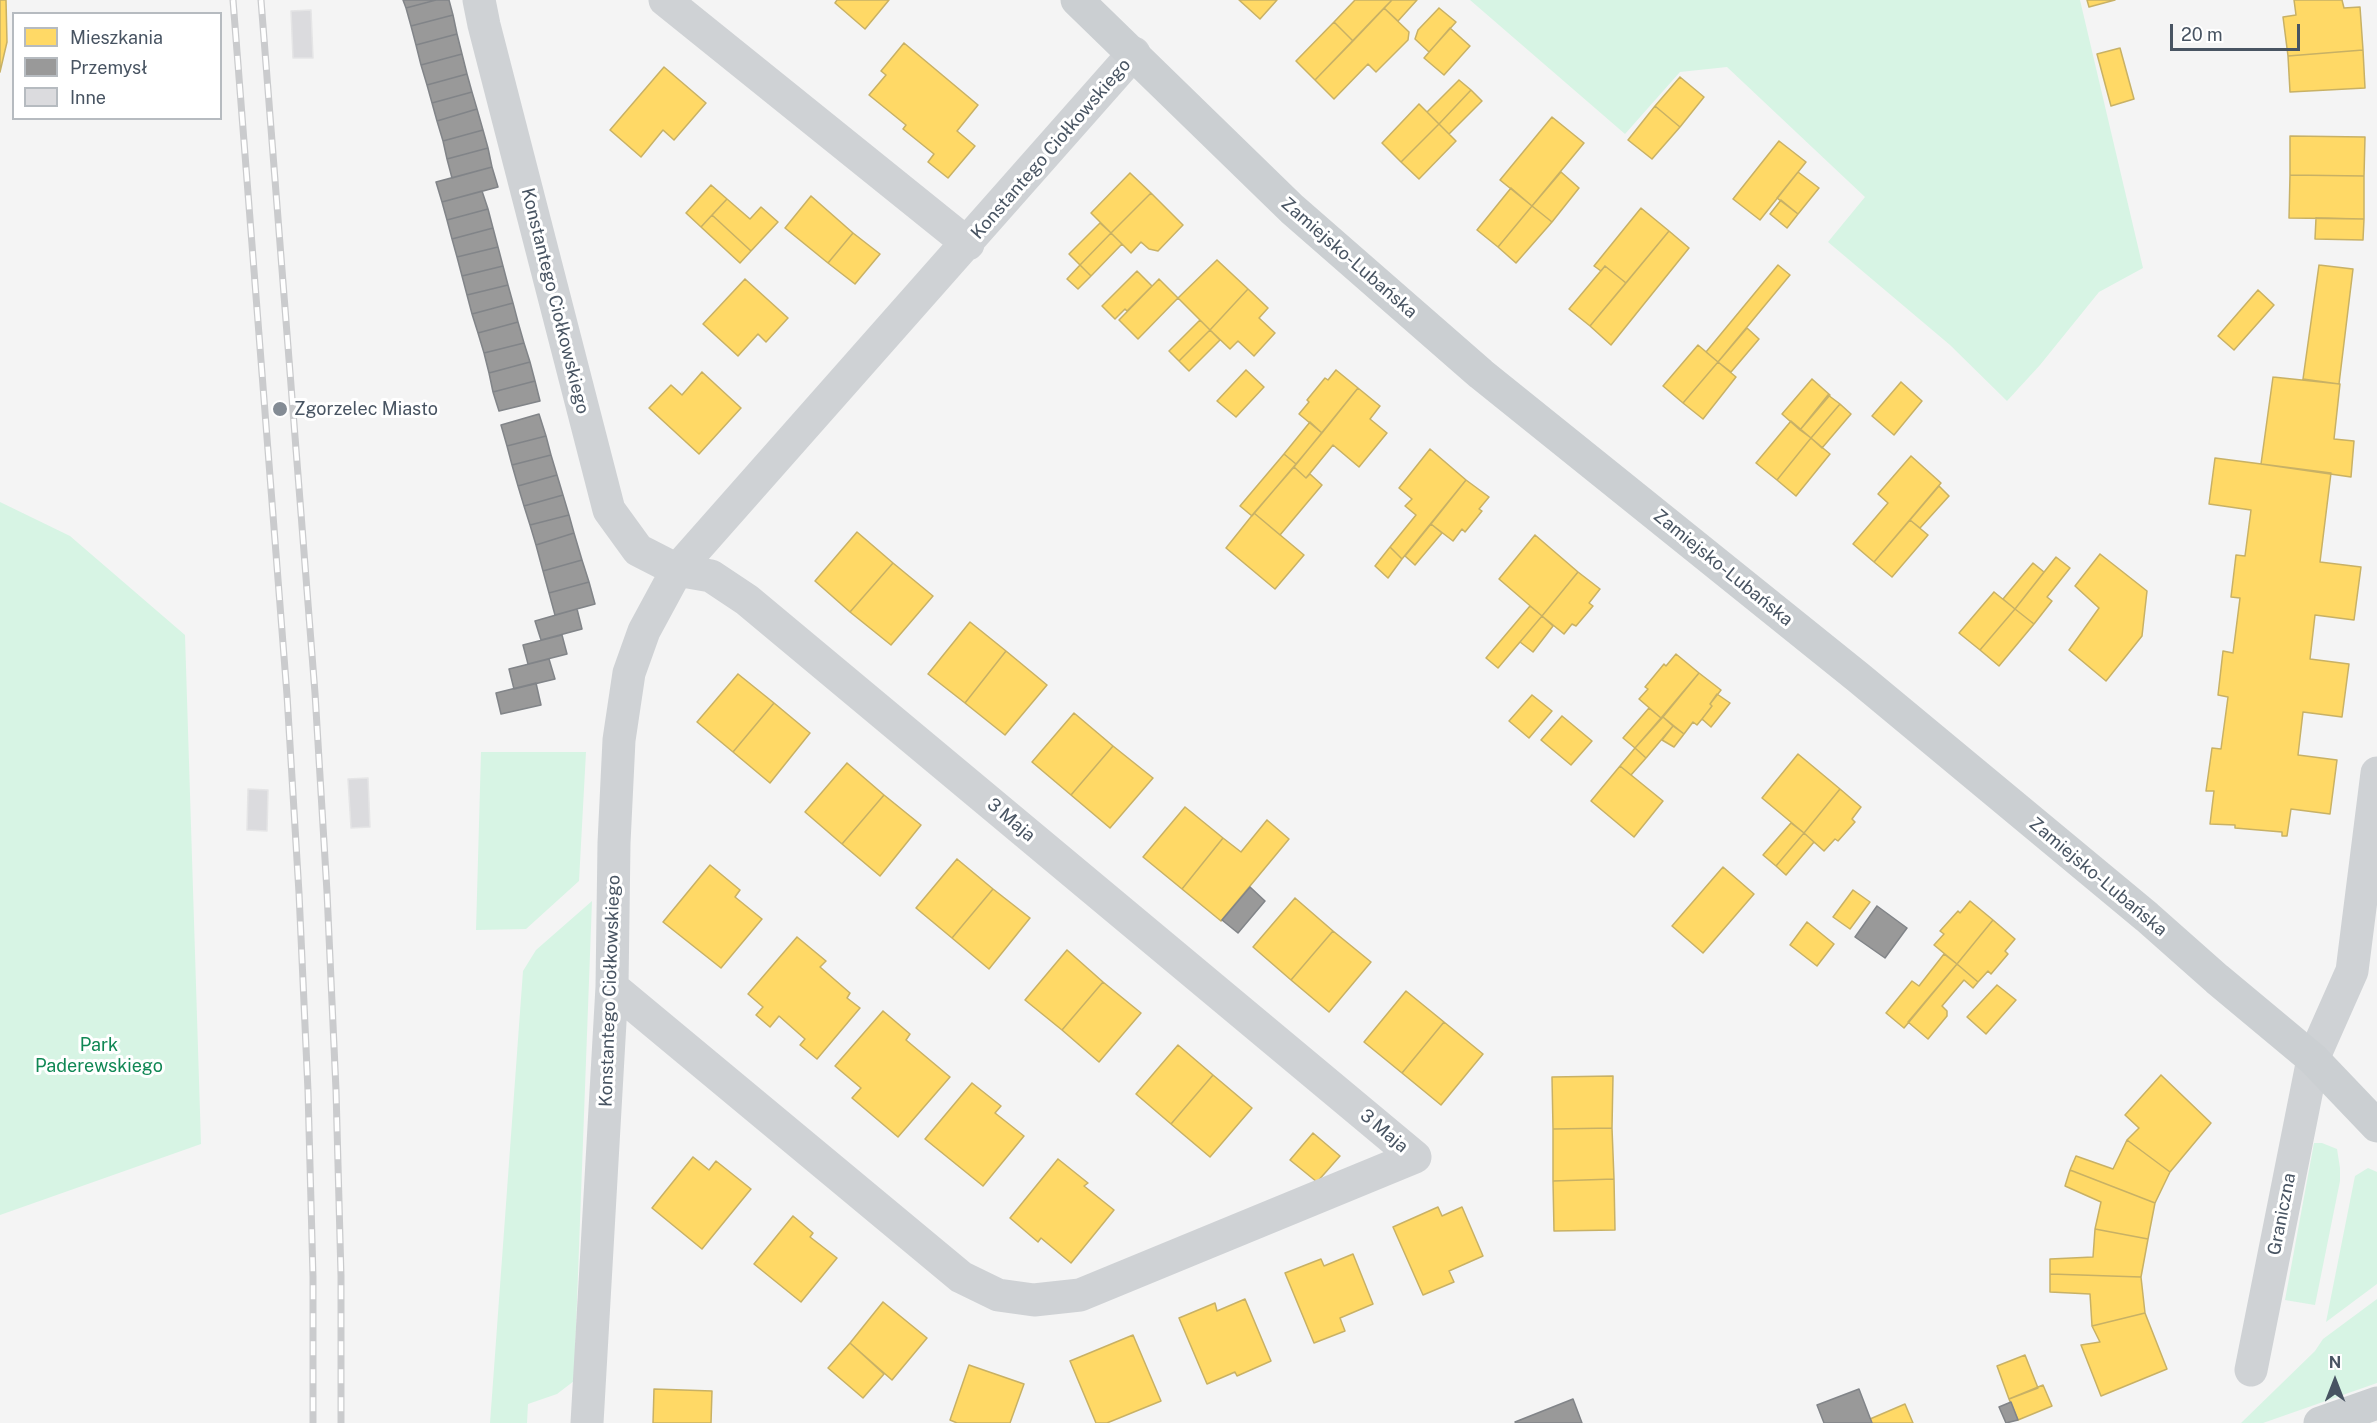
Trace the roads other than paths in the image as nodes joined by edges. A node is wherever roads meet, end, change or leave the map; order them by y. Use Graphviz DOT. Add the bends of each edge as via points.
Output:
graph roads {
  1 [pos="480,0"];
  2 [pos="665,0"];
  3 [pos="1077,0"];
  4 [pos="1134,53"];
  5 [pos="968,244"];
  6 [pos="677,570"];
  7 [pos="2377,773"];
  8 [pos="612,987"];
  9 [pos="2313,1059"];
  10 [pos="2377,1126"];
  11 [pos="2251,1370"];
  12 [pos="2377,1403"];
  13 [pos="587,1423"];
  14 [pos="2320,1423"];
  1 -- 6 [label="street, Konstantego Ciołkowskiego" via="489,48 609,510 638,550"];
  2 -- 5 [label="street, Konstantego Ciołkowskiego"];
  3 -- 4 [label="main road, Zamiejsko-Lubańska"];
  4 -- 5 [label="street, Konstantego Ciołkowskiego"];
  4 -- 9 [label="main road, Zamiejsko-Lubańska" via="1292,209 1481,374 1860,678"];
  5 -- 6 [label="street, Konstantego Ciołkowskiego"];
  6 -- 8 [label="street, Konstantego Ciołkowskiego" via="644,631 628,684 618,752"];
  6 -- 8 [label="street, 3 Maja" via="711,576 747,600 1415,1157 1080,1295 1034,1300 998,1295 962,1277"];
  7 -- 9 [label="street, Graniczna" via="2352,971"];
  8 -- 13 [label="street, Konstantego Ciołkowskiego"];
  9 -- 10 [label="main road, Zamiejsko-Lubańska"];
  9 -- 11 [label="street, Graniczna"];
  12 -- 14 [label="main road"];
}
